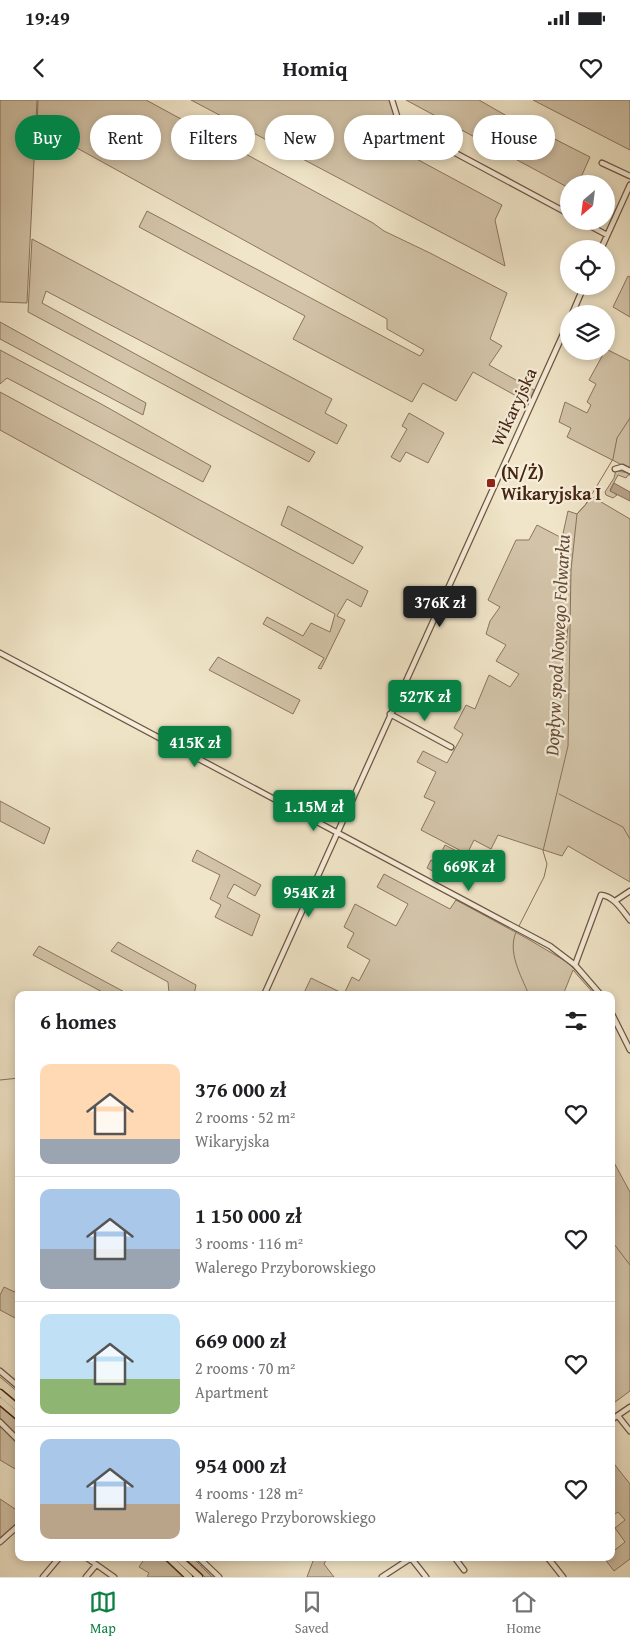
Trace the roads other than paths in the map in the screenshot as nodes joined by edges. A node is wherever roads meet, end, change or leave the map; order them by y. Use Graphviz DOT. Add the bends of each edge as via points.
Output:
graph roads {
  1 [pos="392,100"];
  2 [pos="602,163"];
  3 [pos="630,176"];
  4 [pos="630,185"];
  5 [pos="560,209"];
  6 [pos="598,230"];
  7 [pos="607,235"];
  8 [pos="605,240"];
  9 [pos="560,340"];
  10 [pos="615,469"];
  11 [pos="630,471"];
  12 [pos="0,653"];
  13 [pos="390,714"];
  14 [pos="451,747"];
  15 [pos="337,833"];
  16 [pos="630,891"];
  17 [pos="615,901"];
  18 [pos="630,920"];
  19 [pos="574,964"];
  20 [pos="266,991"];
  21 [pos="598,991"];
  22 [pos="615,1020"];
  23 [pos="630,1050"];
  24 [pos="0,1371"];
  25 [pos="15,1384"];
  26 [pos="0,1393"];
  27 [pos="0,1402"];
  28 [pos="15,1406"];
  29 [pos="630,1407"];
  30 [pos="15,1414"];
  31 [pos="618,1416"];
  32 [pos="615,1418"];
  33 [pos="0,1422"];
  34 [pos="630,1431"];
  35 [pos="15,1437"];
  36 [pos="15,1529"];
  37 [pos="0,1542"];
  38 [pos="56,1561"];
  39 [pos="92,1561"];
  40 [pos="172,1561"];
  41 [pos="181,1561"];
  42 [pos="202,1561"];
  43 [pos="406,1561"];
  44 [pos="413,1561"];
  45 [pos="457,1561"];
  46 [pos="550,1561"];
  47 [pos="96,1564"];
  48 [pos="464,1570"];
  49 [pos="43,1577"];
  50 [pos="86,1577"];
  51 [pos="114,1577"];
  52 [pos="189,1577"];
  53 [pos="198,1577"];
  54 [pos="220,1577"];
  55 [pos="382,1577"];
  56 [pos="426,1577"];
  57 [pos="562,1577"];
  1 -- 5 [label="street" via="397,116 405,126"];
  2 -- 3 [label="street"];
  4 -- 7 [label="street"];
  6 -- 7 [label="street"];
  7 -- 8 [label="street"];
  9 -- 13 [label="street, Wikaryjska"];
  10 -- 11 [label="street" via="622,467"];
  12 -- 15 [label="street"];
  13 -- 14 [label="street"];
  13 -- 15 [label="street, Wikaryjska"];
  15 -- 19 [label="street" via="518,929"];
  15 -- 20 [label="street, Wikaryjska"];
  16 -- 17 [label="street"];
  17 -- 18 [label="street"];
  17 -- 19 [label="street" via="605,895 599,897"];
  19 -- 21 [label="street"];
  22 -- 23 [label="street"];
  24 -- 25 [label="street"];
  26 -- 28 [label="highway"];
  27 -- 30 [label="highway"];
  29 -- 31 [label="street"];
  31 -- 32 [label="street"];
  31 -- 34 [label="street"];
  33 -- 35 [label="street"];
  36 -- 37 [label="street"];
  38 -- 49 [label="street"];
  39 -- 47 [label="street"];
  40 -- 52 [label="highway"];
  41 -- 53 [label="highway"];
  42 -- 54 [label="street"];
  43 -- 55 [label="street"];
  44 -- 56 [label="street"];
  45 -- 48 [label="street"];
  46 -- 57 [label="street"];
  47 -- 50 [label="street"];
  47 -- 51 [label="street"];
}
